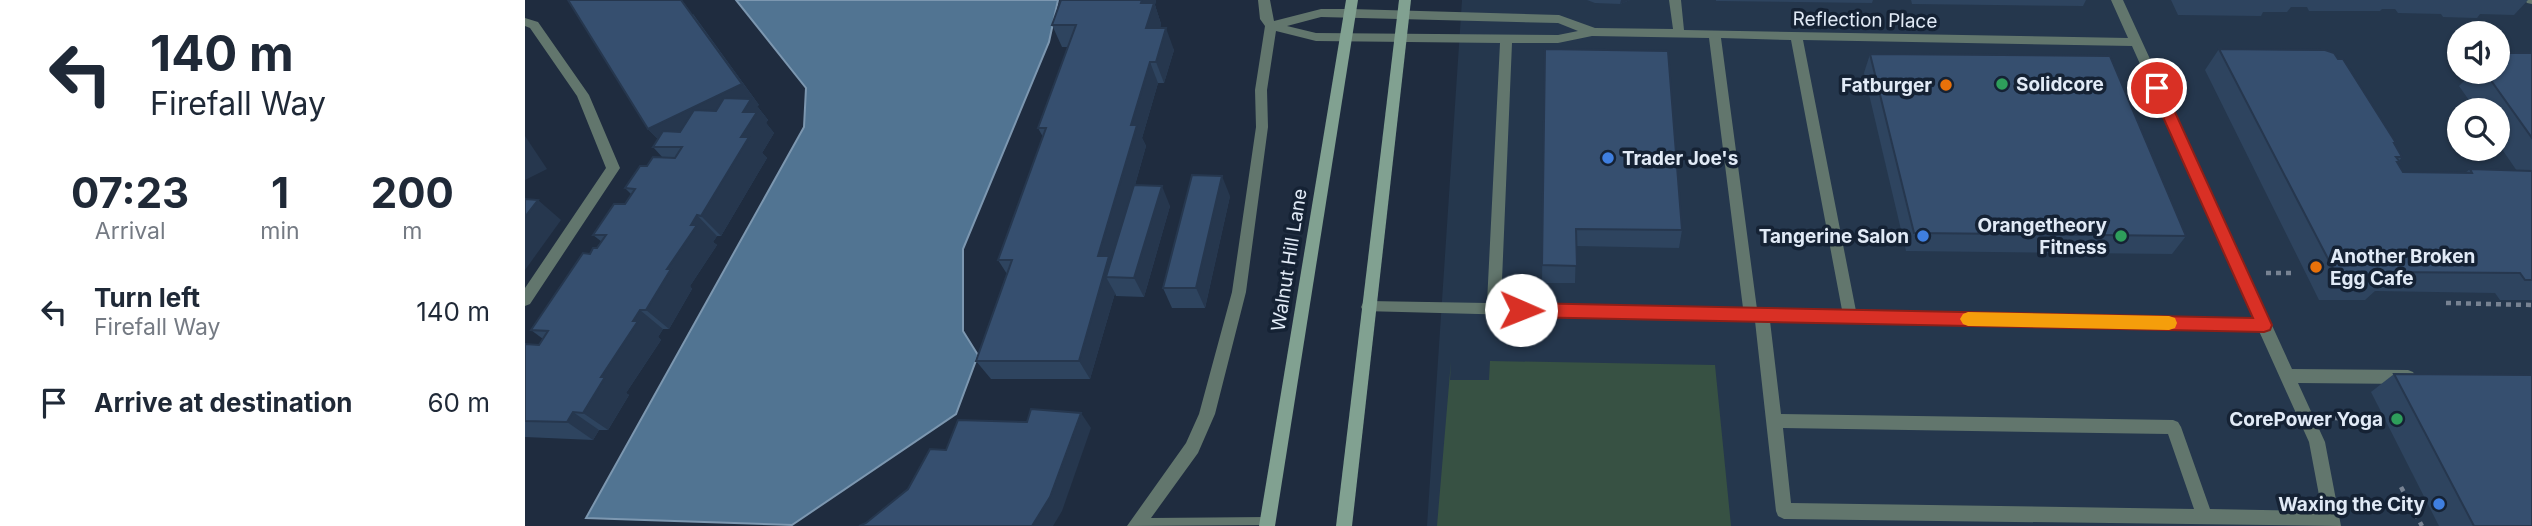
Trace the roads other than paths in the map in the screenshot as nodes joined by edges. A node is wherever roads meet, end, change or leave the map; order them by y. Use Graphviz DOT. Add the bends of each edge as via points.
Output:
graph roads {
  1 [pos="1264,0"];
  2 [pos="1352,0"];
  3 [pos="1405,0"];
  4 [pos="1488,0"];
  5 [pos="1675,0"];
  6 [pos="2117,0"];
  7 [pos="1350,13"];
  8 [pos="1403,15"];
  9 [pos="1486,16"];
  10 [pos="525,22"];
  11 [pos="1271,26"];
  12 [pos="1592,32"];
  13 [pos="1679,34"];
  14 [pos="1715,35"];
  15 [pos="1796,36"];
  16 [pos="1400,37"];
  17 [pos="1346,38"];
  18 [pos="1506,39"];
  19 [pos="2136,42"];
  20 [pos="525,300"];
  21 [pos="1368,307"];
  22 [pos="1495,310"];
  23 [pos="1756,315"];
  24 [pos="1850,317"];
  25 [pos="2264,325"];
  26 [pos="2287,376"];
  27 [pos="2422,377"];
  28 [pos="1774,421"];
  29 [pos="2204,517"];
  30 [pos="2332,523"];
  31 [pos="1136,526"];
  32 [pos="1267,526"];
  33 [pos="1344,526"];
  1 -- 11 [label="lane"];
  2 -- 7 [label="main road, Walnut Hill Lane"];
  3 -- 8 [label="main road"];
  4 -- 9 [label="lane"];
  5 -- 13 [label="lane"];
  6 -- 19 [label="lane"];
  7 -- 8 [label="lane, Reflection Place"];
  7 -- 11 [label="lane, Reflection Place" via="1321,13"];
  7 -- 17 [label="main road, Walnut Hill Lane"];
  8 -- 9 [label="lane, Reflection Place"];
  8 -- 16 [label="main road"];
  9 -- 12 [label="lane, Reflection Place" via="1559,19"];
  10 -- 20 [label="lane" via="534,25 583,94 613,168"];
  11 -- 17 [label="lane, Reflection Place" via="1316,37"];
  11 -- 31 [label="lane" via="1239,292 1207,414 1192,448"];
  12 -- 13 [label="lane, Reflection Place"];
  12 -- 18 [label="lane, Reflection Place" via="1558,39"];
  13 -- 14 [label="lane, Reflection Place"];
  14 -- 15 [label="lane, Reflection Place"];
  14 -- 23 [label="lane"];
  15 -- 19 [label="lane, Reflection Place"];
  15 -- 24 [label="lane"];
  16 -- 17 [label="lane, Reflection Place"];
  16 -- 18 [label="lane, Reflection Place"];
  16 -- 21 [label="main road"];
  17 -- 32 [label="main road, Walnut Hill Lane"];
  18 -- 22 [label="lane"];
  19 -- 25 [label="lane"];
  21 -- 22 [label="lane"];
  21 -- 33 [label="main road"];
  22 -- 23 [label="lane"];
  23 -- 24 [label="lane"];
  23 -- 28 [label="lane"];
  24 -- 25 [label="lane"];
  25 -- 26 [label="lane"];
  26 -- 27 [label="lane"];
  26 -- 30 [label="lane" via="2316,442"];
  28 -- 29 [label="lane" via="2173,427"];
  28 -- 29 [label="lane" via="1784,511"];
  29 -- 30 [label="lane"];
  31 -- 32 [label="lane"];
}
